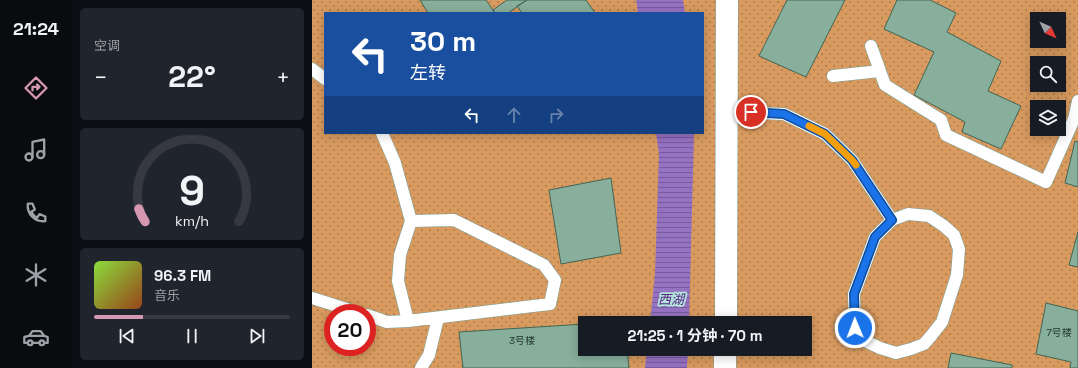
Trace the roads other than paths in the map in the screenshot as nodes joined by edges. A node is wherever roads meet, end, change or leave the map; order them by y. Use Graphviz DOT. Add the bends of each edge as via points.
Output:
graph roads {
  1 [pos="727,0"];
  2 [pos="871,46"];
  3 [pos="312,69"];
  4 [pos="880,71"];
  5 [pos="833,76"];
  6 [pos="324,78"];
  7 [pos="1078,101"];
  8 [pos="727,112"];
  9 [pos="382,134"];
  10 [pos="892,220"];
  11 [pos="411,221"];
  12 [pos="312,298"];
  13 [pos="331,304"];
  14 [pos="726,316"];
  15 [pos="376,318"];
  16 [pos="438,318"];
  17 [pos="408,321"];
  18 [pos="725,356"];
  19 [pos="421,368"];
  20 [pos="725,368"];
  1 -- 8 [label="street"];
  2 -- 4 [label="lane"];
  3 -- 6 [label="lane"];
  4 -- 5 [label="lane"];
  4 -- 7 [label="lane" via="886,85 941,120 946,135 1046,182 1074,119"];
  8 -- 10 [label="lane" via="784,114 825,134 852,160"];
  8 -- 14 [label="street"];
  9 -- 11 [label="lane" via="395,163"];
  10 -- 10 [label="lane" via="875,237 854,294 855,328 863,340 896,353 924,344 942,322 957,275 959,249 954,236 929,216 908,214"];
  11 -- 16 [label="lane" via="454,220 544,265 554,280 550,304"];
  11 -- 17 [label="lane" via="400,255 398,281"];
  12 -- 13 [label="lane"];
  15 -- 17 [label="lane" via="387,322"];
  16 -- 17 [label="lane"];
  16 -- 19 [label="lane" via="429,355"];
  18 -- 20 [label="street"];
}
